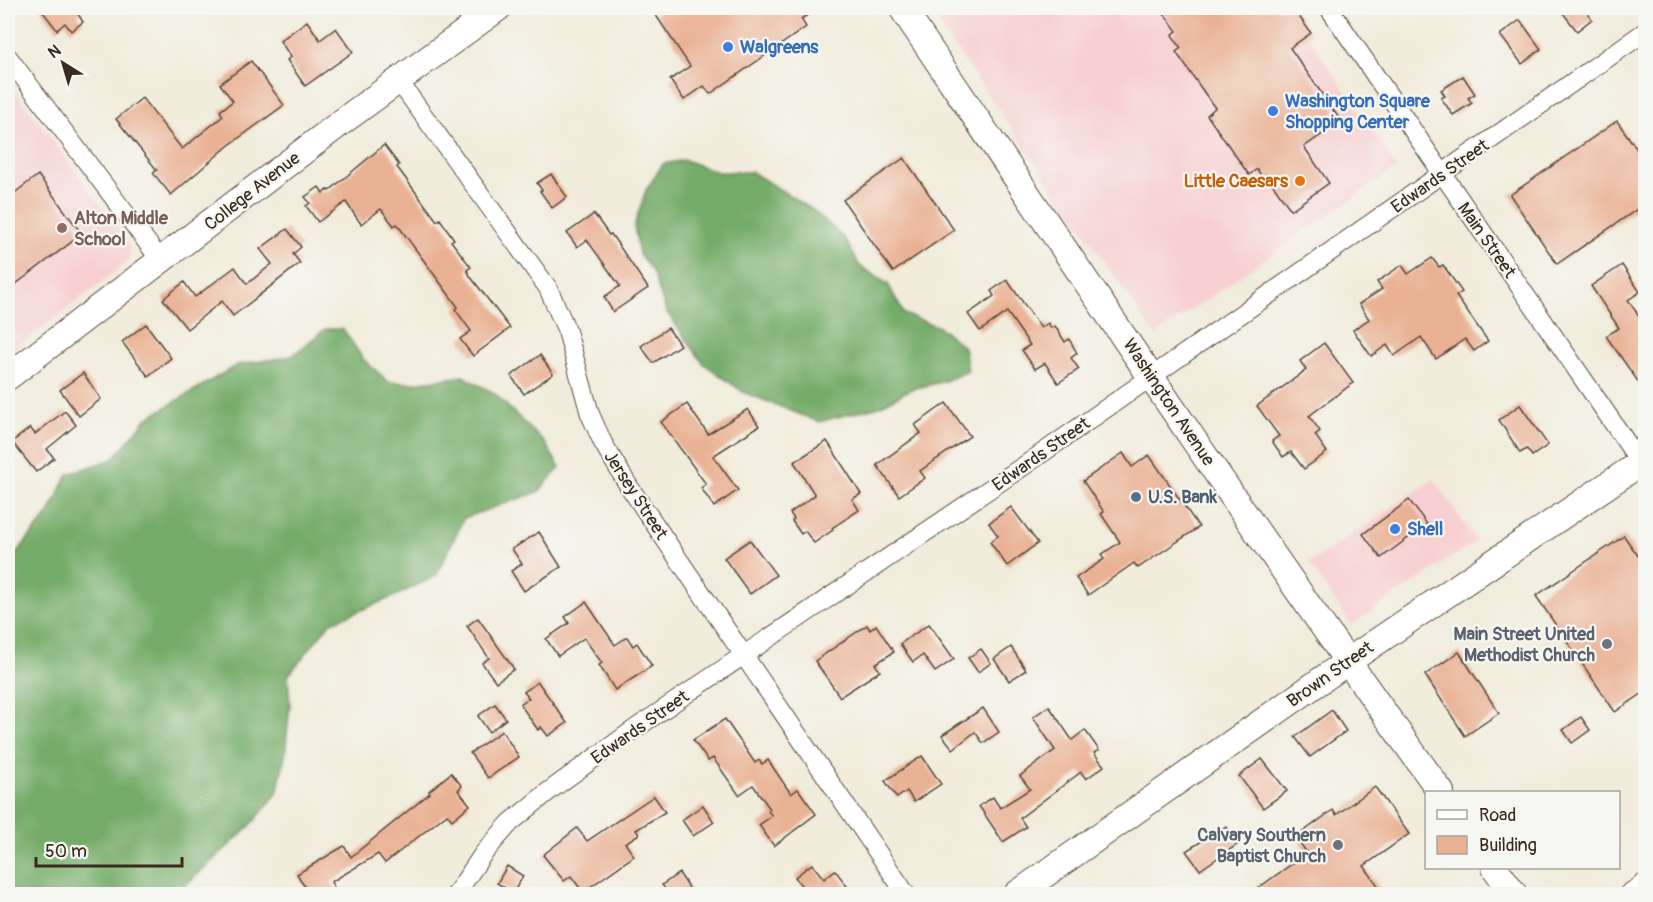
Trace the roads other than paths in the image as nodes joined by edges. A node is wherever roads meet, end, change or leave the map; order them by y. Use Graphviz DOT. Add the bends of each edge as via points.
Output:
graph roads {
  1 [pos="498,8"];
  2 [pos="902,8"];
  3 [pos="1329,8"];
  4 [pos="1646,31"];
  5 [pos="8,57"];
  6 [pos="398,80"];
  7 [pos="1442,175"];
  8 [pos="162,261"];
  9 [pos="1151,376"];
  10 [pos="8,377"];
  11 [pos="1644,464"];
  12 [pos="743,656"];
  13 [pos="1347,662"];
  14 [pos="1440,791"];
  15 [pos="1496,869"];
  16 [pos="1646,882"];
  17 [pos="456,894"];
  18 [pos="906,894"];
  19 [pos="1017,894"];
  20 [pos="1514,894"];
  21 [pos="1628,894"];
  1 -- 6 [label="main road, College Avenue"];
  2 -- 9 [label="main road, Washington Avenue"];
  3 -- 7 [label="street, Main Street"];
  4 -- 7 [label="street, Edwards Street"];
  5 -- 8 [label="street"];
  6 -- 8 [label="main road, College Avenue"];
  6 -- 12 [label="street, Jersey Street" via="548,288 567,331 590,414 603,443"];
  7 -- 9 [label="street, Edwards Street"];
  7 -- 11 [label="street, Main Street"];
  8 -- 10 [label="main road, College Avenue"];
  9 -- 12 [label="street, Edwards Street"];
  9 -- 13 [label="main road, Washington Avenue"];
  11 -- 13 [label="main road, Brown Street"];
  12 -- 17 [label="street, Edwards Street" via="549,791 483,854"];
  12 -- 18 [label="street, Jersey Street"];
  13 -- 14 [label="main road, Washington Avenue"];
  13 -- 19 [label="main road, Brown Street"];
  15 -- 20 [label="main road"];
  16 -- 21 [label="street"];
}
